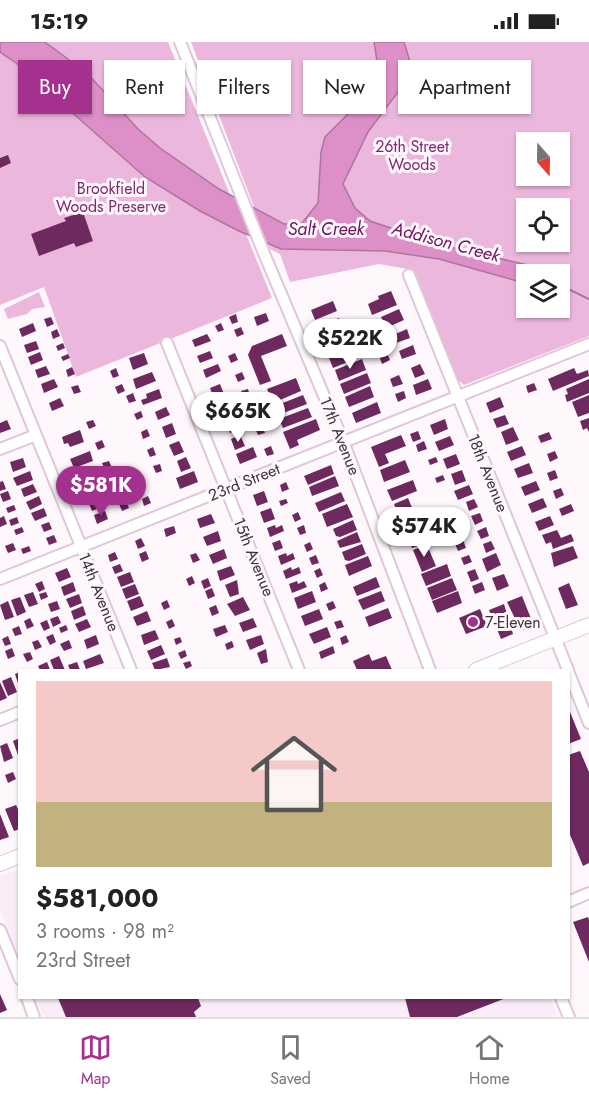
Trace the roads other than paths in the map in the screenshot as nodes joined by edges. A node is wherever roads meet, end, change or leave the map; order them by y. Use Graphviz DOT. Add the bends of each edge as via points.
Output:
graph roads {
  1 [pos="180,42"];
  2 [pos="409,275"];
  3 [pos="167,343"];
  4 [pos="589,344"];
  5 [pos="0,346"];
  6 [pos="457,396"];
  7 [pos="36,435"];
  8 [pos="343,441"];
  9 [pos="0,449"];
  10 [pos="227,489"];
  11 [pos="81,547"];
  12 [pos="0,579"];
  13 [pos="589,625"];
  14 [pos="555,638"];
  15 [pos="128,669"];
  16 [pos="299,669"];
  17 [pos="430,669"];
  18 [pos="478,669"];
  19 [pos="567,669"];
  20 [pos="570,676"];
  21 [pos="18,713"];
  22 [pos="0,720"];
  23 [pos="589,723"];
  24 [pos="18,857"];
  25 [pos="0,864"];
  26 [pos="589,893"];
  27 [pos="570,901"];
  28 [pos="0,930"];
  29 [pos="18,975"];
  30 [pos="27,999"];
  31 [pos="561,999"];
  32 [pos="34,1017"];
  33 [pos="569,1017"];
  1 -- 8 [label="street, 17th Avenue"];
  2 -- 6 [label="street, 18th Avenue"];
  3 -- 10 [label="street, 15th Avenue"];
  4 -- 6 [label="street, 23rd Street"];
  5 -- 7 [label="street, 14th Avenue"];
  6 -- 8 [label="street, 23rd Street"];
  6 -- 14 [label="street, 18th Avenue"];
  7 -- 9 [label="street"];
  7 -- 11 [label="street, 14th Avenue"];
  8 -- 10 [label="street, 23rd Street"];
  8 -- 17 [label="street, 17th Avenue"];
  10 -- 11 [label="street, 23rd Street"];
  10 -- 16 [label="street, 15th Avenue"];
  11 -- 12 [label="street, 23rd Street"];
  11 -- 15 [label="street, 14th Avenue"];
  13 -- 14 [label="main road"];
  14 -- 18 [label="main road"];
  14 -- 19 [label="street, 18th Avenue"];
  20 -- 23 [label="street, 18th Avenue"];
  21 -- 22 [label="street"];
  24 -- 25 [label="main road"];
  26 -- 27 [label="street"];
  28 -- 29 [label="street"];
  30 -- 32 [label="street"];
  31 -- 33 [label="street"];
}
